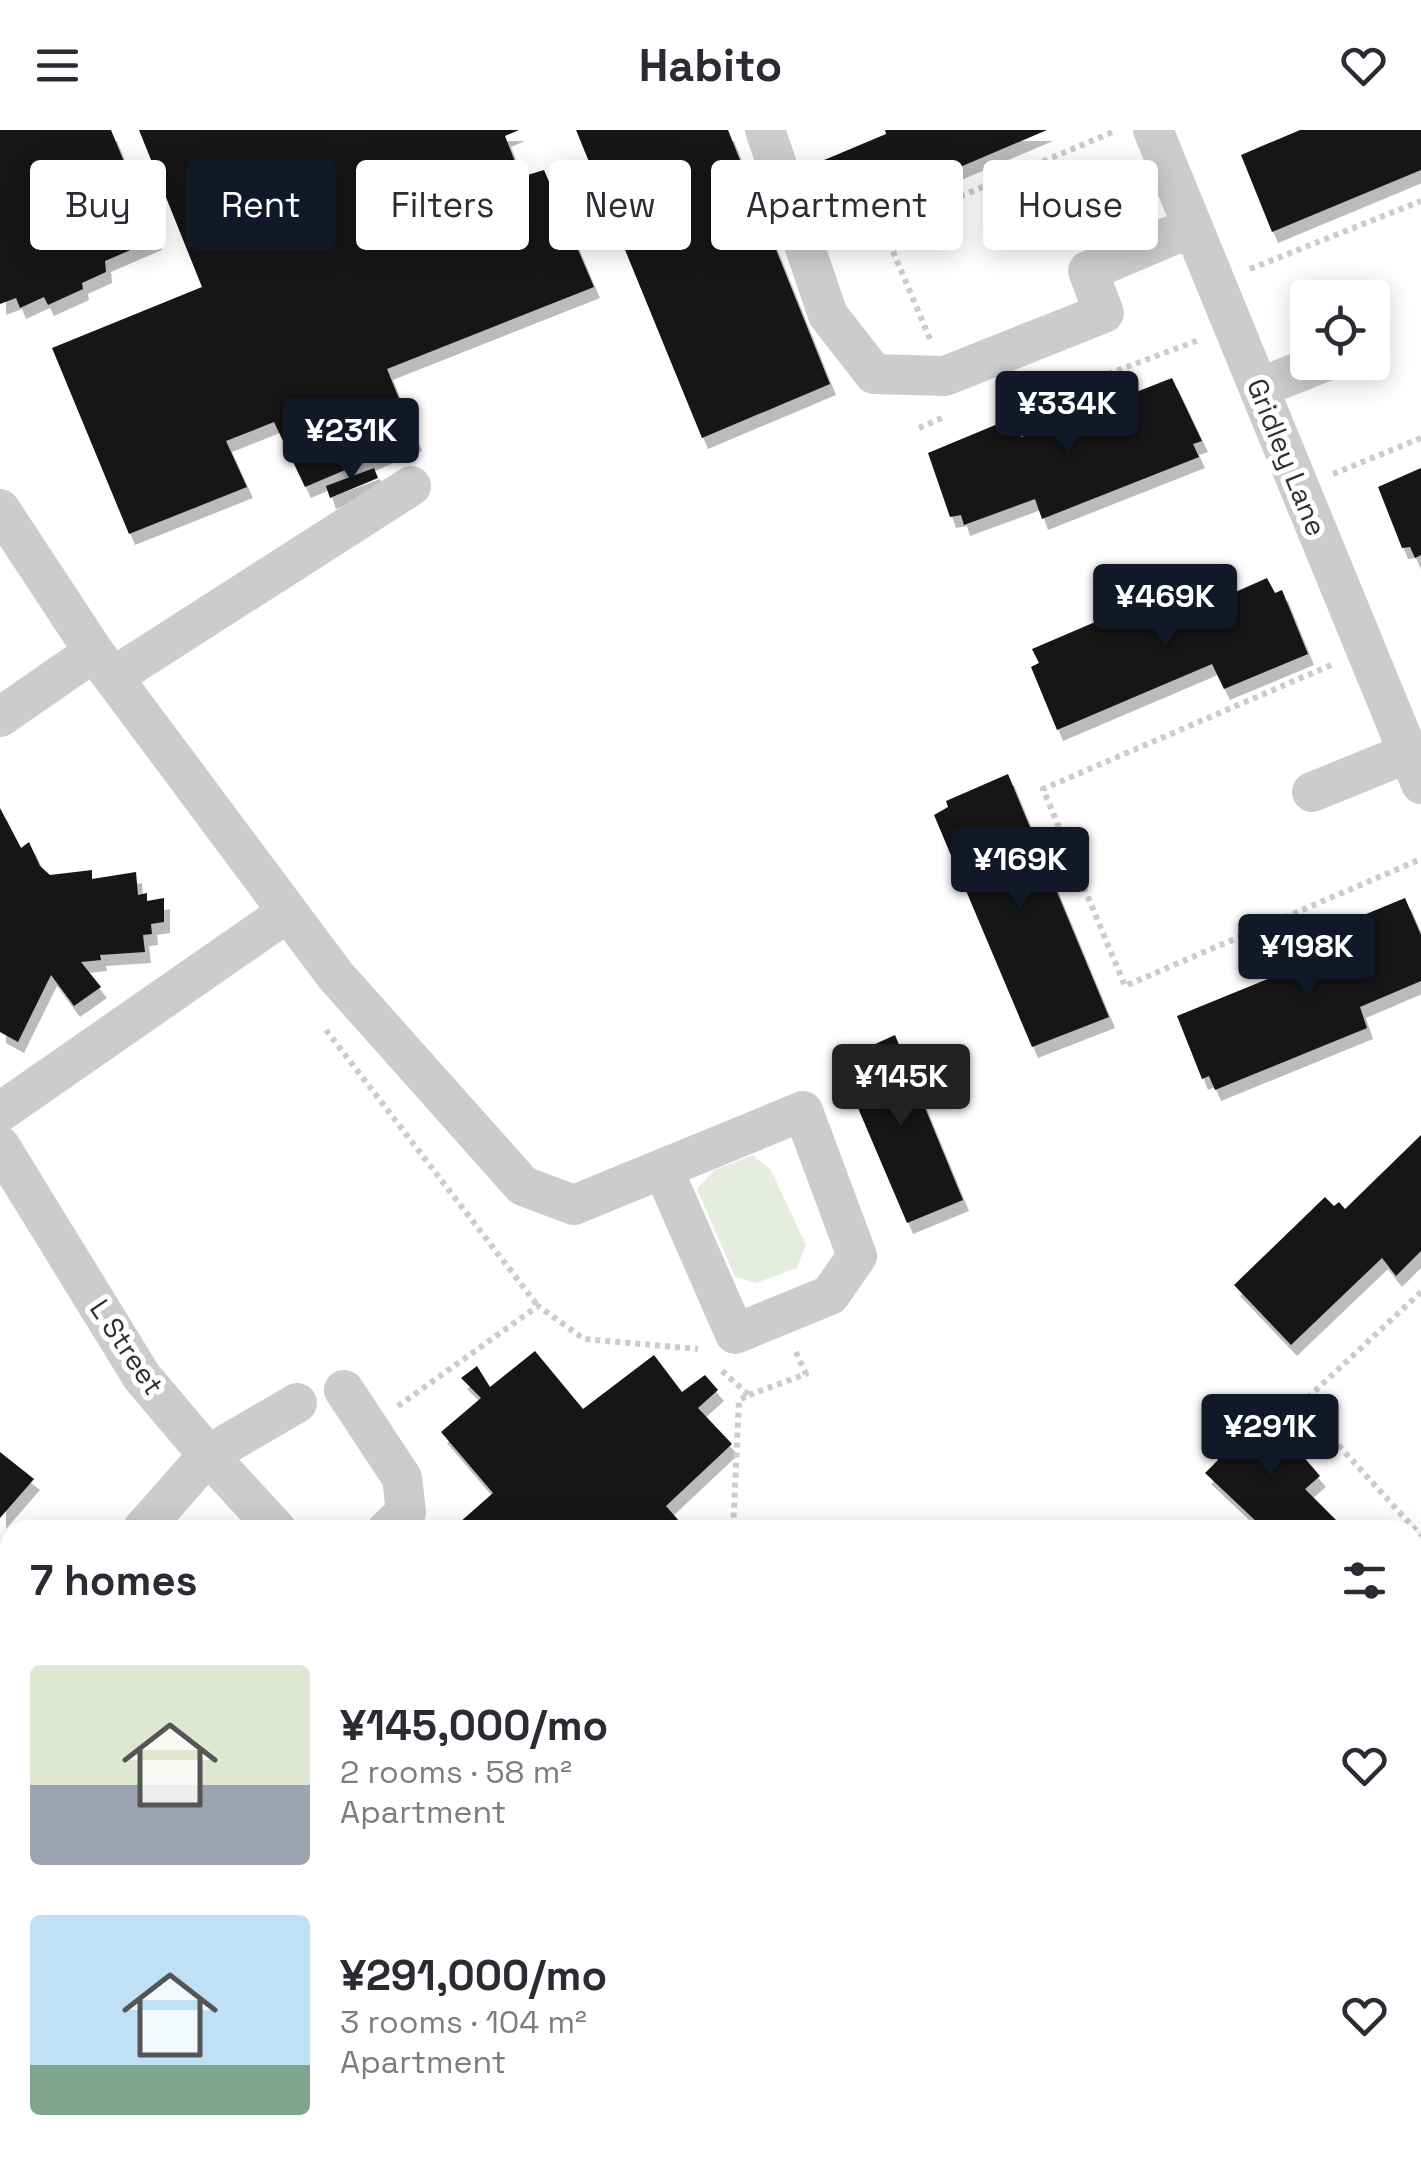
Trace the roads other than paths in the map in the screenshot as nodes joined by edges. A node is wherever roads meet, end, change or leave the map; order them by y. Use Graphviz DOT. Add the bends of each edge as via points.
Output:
graph roads {
  1 [pos="765,130"];
  2 [pos="1153,130"];
  3 [pos="1192,227"];
  4 [pos="1290,375"];
  5 [pos="1258,388"];
  6 [pos="410,486"];
  7 [pos="0,510"];
  8 [pos="103,665"];
  9 [pos="0,716"];
  10 [pos="1415,768"];
  11 [pos="1312,792"];
  12 [pos="288,912"];
  13 [pos="0,1112"];
  14 [pos="0,1146"];
  15 [pos="663,1169"];
  16 [pos="344,1390"];
  17 [pos="297,1402"];
  18 [pos="208,1455"];
  19 [pos="151,1520"];
  20 [pos="268,1520"];
  21 [pos="397,1520"];
  1 -- 3 [label="street" via="828,315 874,374 945,376 1104,314 1088,271"];
  2 -- 3 [label="street, Gridley Lane"];
  3 -- 5 [label="street, Gridley Lane"];
  4 -- 5 [label="street"];
  5 -- 10 [label="street, Gridley Lane"];
  6 -- 8 [label="street"];
  7 -- 8 [label="street"];
  8 -- 9 [label="street"];
  8 -- 12 [label="street"];
  10 -- 11 [label="street"];
  12 -- 13 [label="street"];
  12 -- 15 [label="street" via="335,976 523,1186 574,1205"];
  14 -- 18 [label="street, L Street" via="142,1377"];
  15 -- 15 [label="street" via="804,1111 858,1256 830,1295 735,1334"];
  16 -- 21 [label="street" via="402,1478 406,1512"];
  17 -- 18 [label="street"];
  18 -- 19 [label="street"];
  18 -- 20 [label="street, L Street"];
}
